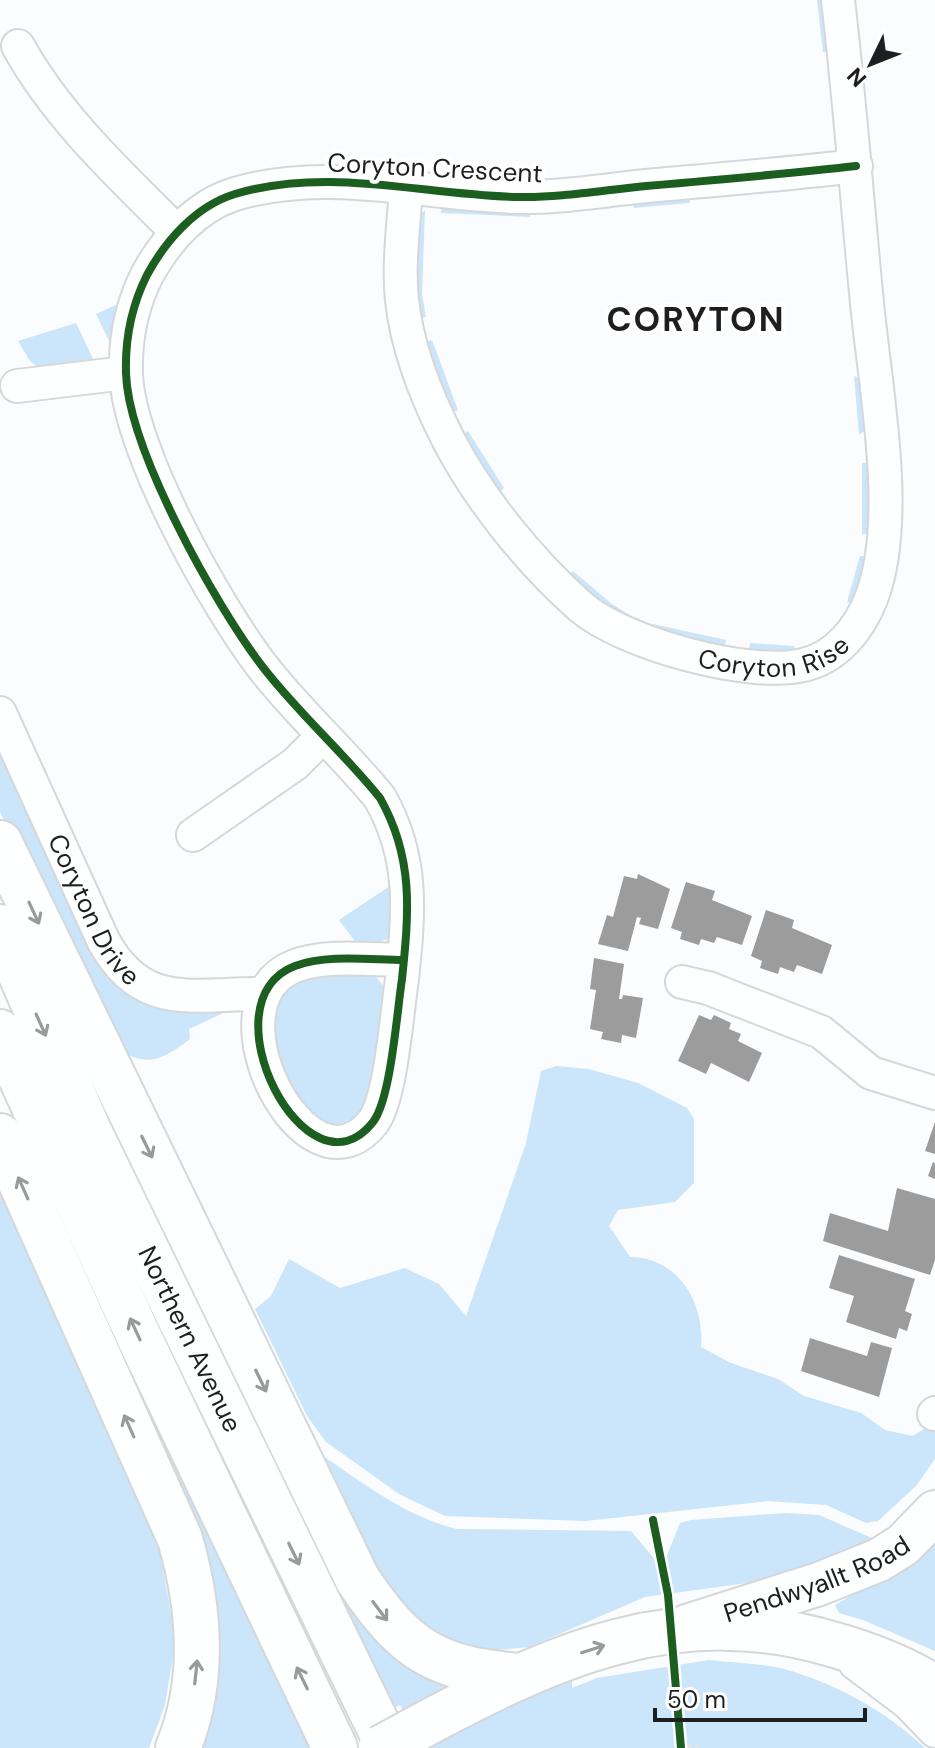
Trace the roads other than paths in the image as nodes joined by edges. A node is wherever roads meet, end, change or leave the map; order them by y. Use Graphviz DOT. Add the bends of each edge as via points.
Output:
graph roads {
  1 [pos="838,0"];
  2 [pos="18,46"];
  3 [pos="856,166"];
  4 [pos="406,187"];
  5 [pos="177,232"];
  6 [pos="125,373"];
  7 [pos="17,386"];
  8 [pos="0,713"];
  9 [pos="323,736"];
  10 [pos="193,835"];
  11 [pos="0,843"];
  12 [pos="0,927"];
  13 [pos="404,960"];
  14 [pos="682,982"];
  15 [pos="264,994"];
  16 [pos="0,1032"];
  17 [pos="935,1093"];
  18 [pos="0,1136"];
  19 [pos="935,1512"];
  20 [pos="686,1627"];
  21 [pos="814,1638"];
  22 [pos="520,1676"];
  23 [pos="935,1688"];
  24 [pos="935,1731"];
  25 [pos="394,1742"];
  26 [pos="178,1748"];
  27 [pos="335,1748"];
  1 -- 3 [label="street, Coryton Rise"];
  2 -- 5 [label="street" via="69,121"];
  3 -- 4 [label="street, Coryton Crescent" via="522,197"];
  3 -- 4 [label="street, Coryton Rise" via="884,533 871,598 859,622 844,642 802,666 733,663 635,638 582,607 527,550 450,443 418,367 402,301"];
  4 -- 5 [label="street, Coryton Crescent" via="324,180 269,186 212,204"];
  5 -- 6 [label="street, Coryton Crescent" via="138,294"];
  6 -- 7 [label="street"];
  6 -- 9 [label="street, Coryton Crescent" via="133,416 170,509 214,594 263,668"];
  8 -- 15 [label="street, Coryton Drive" via="103,940 122,970 147,989 166,994"];
  9 -- 10 [label="street" via="295,764"];
  9 -- 13 [label="street, Coryton Crescent" via="380,798 401,842 406,865"];
  11 -- 22 [label="highway, one-way" via="358,1580 392,1628 429,1656"];
  12 -- 25 [label="highway, Northern Avenue, one-way" via="89,1131"];
  13 -- 15 [label="street" via="310,962 283,972"];
  13 -- 15 [label="street, Coryton Crescent" via="383,1101 371,1125 353,1137 326,1140 312,1134 283,1105 262,1055"];
  14 -- 17 [label="street" via="821,1032 871,1073"];
  27 -- 16 [label="highway, Northern Avenue, one-way"];
  26 -- 18 [label="highway, one-way" via="194,1694 198,1618 180,1539"];
  19 -- 20 [label="main road, Pendwyallt Road" via="903,1545 879,1560"];
  20 -- 21 [label="highway" via="733,1625"];
  22 -- 20 [label="highway, one-way" via="589,1650"];
  21 -- 23 [label="highway" via="869,1655"];
  21 -- 24 [label="street" via="867,1670"];
  22 -- 25 [label="highway"];
}
